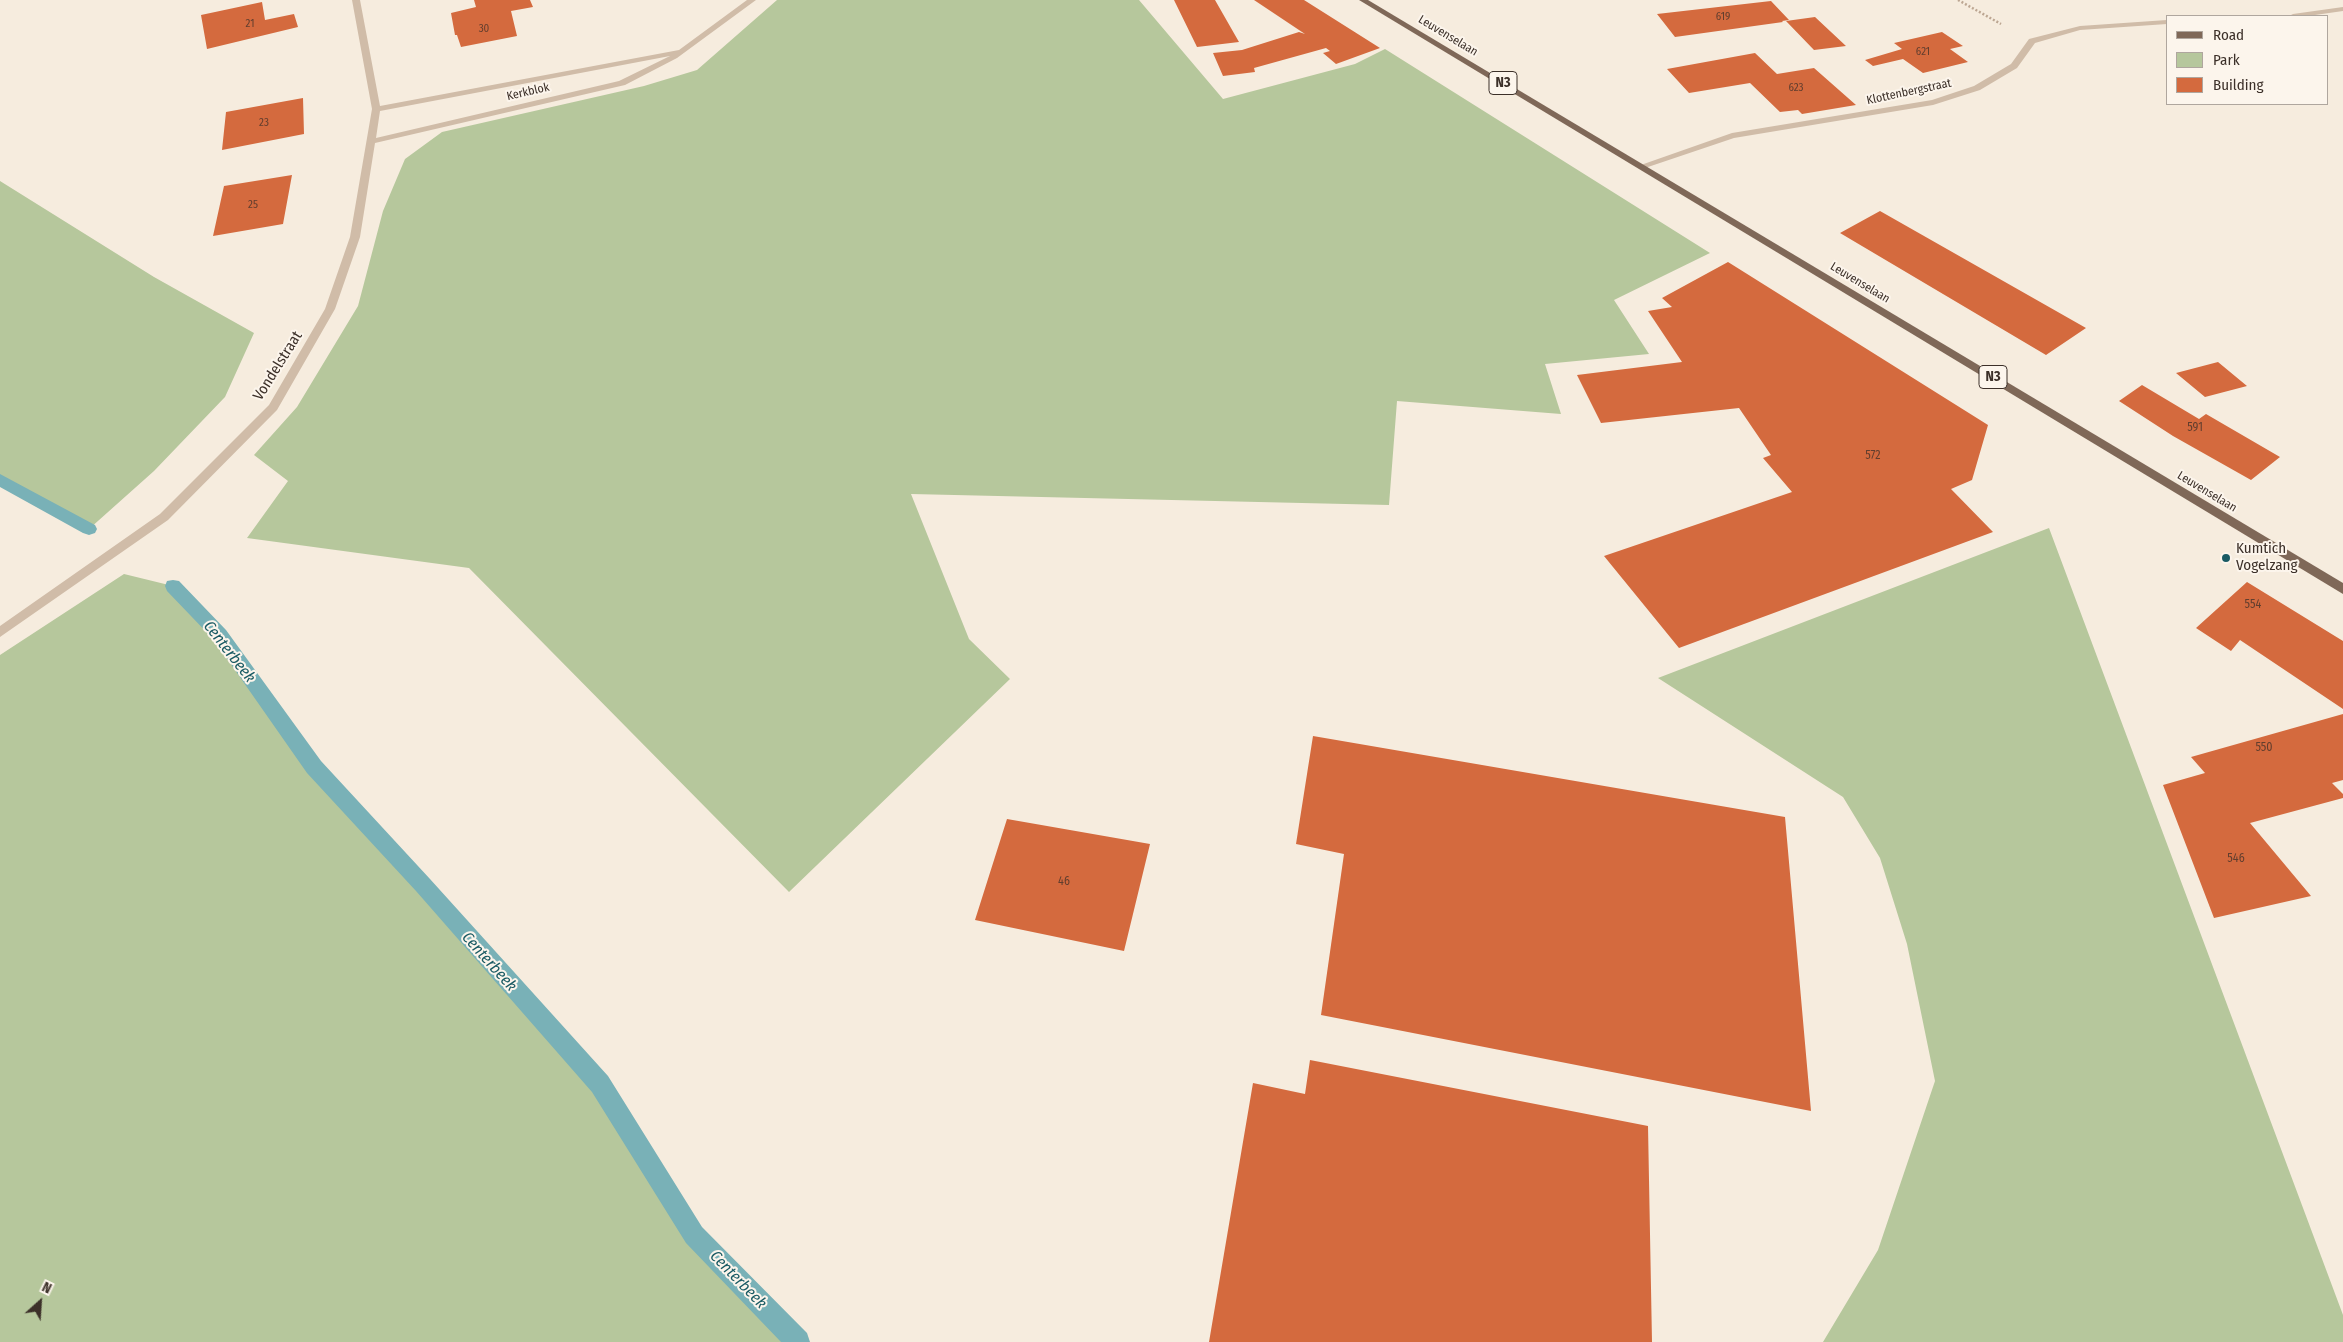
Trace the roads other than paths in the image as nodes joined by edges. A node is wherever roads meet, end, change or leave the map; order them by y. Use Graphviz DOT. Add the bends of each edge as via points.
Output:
graph roads {
  1 [pos="356,0"];
  2 [pos="752,0"];
  3 [pos="1363,0"];
  4 [pos="2343,9"];
  5 [pos="2300,15"];
  6 [pos="2166,22"];
  7 [pos="685,51"];
  8 [pos="376,109"];
  9 [pos="372,142"];
  10 [pos="1642,166"];
  11 [pos="2343,589"];
  12 [pos="0,632"];
  1 -- 8 [label="street, Vondelstraat"];
  2 -- 7 [label="street, Kerkblok"];
  3 -- 10 [label="main road, Leuvenselaan / N3"];
  4 -- 5 [label="street"];
  6 -- 10 [label="street, Klottenbergstraat" via="2080,28 2032,41 2014,66 1977,88 1933,102 1732,136"];
  7 -- 8 [label="street, Kerkblok"];
  7 -- 9 [label="street, Kerkblok" via="653,71 622,83"];
  8 -- 9 [label="street, Vondelstraat"];
  9 -- 12 [label="street, Vondelstraat" via="355,237 330,308 273,407 164,517"];
  10 -- 11 [label="main road, Leuvenselaan / N3"];
}
